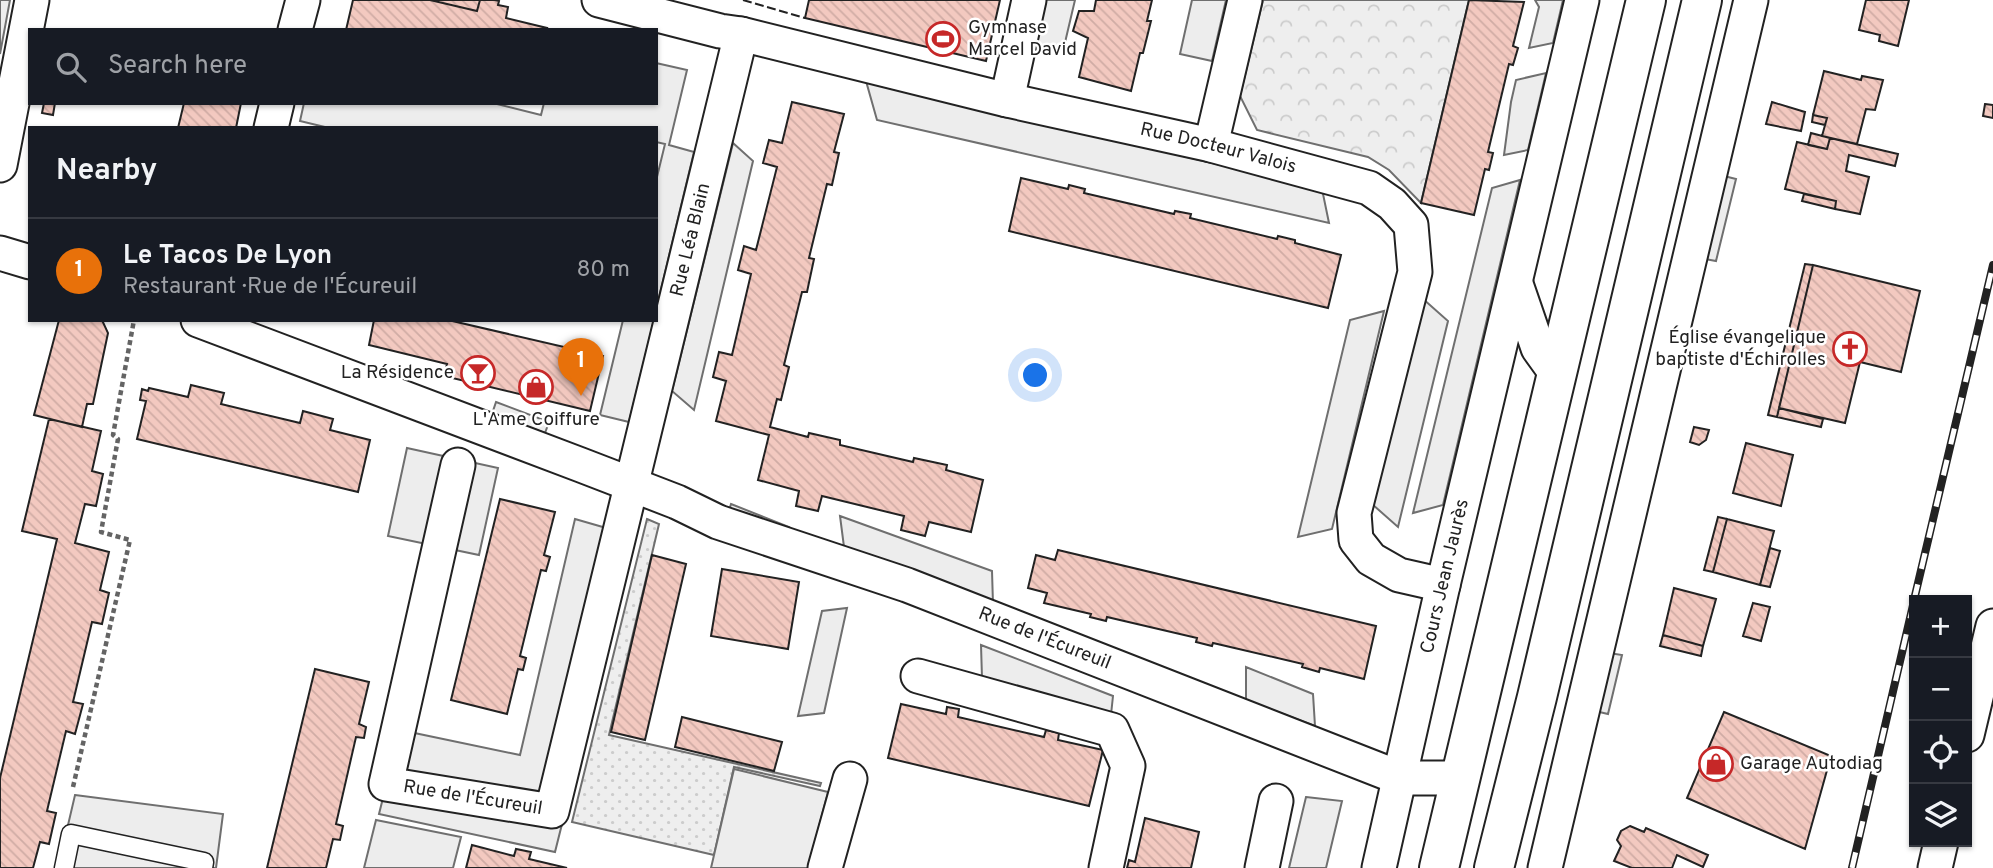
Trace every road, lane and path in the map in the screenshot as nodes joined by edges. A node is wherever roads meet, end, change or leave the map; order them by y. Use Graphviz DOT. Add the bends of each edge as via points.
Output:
graph roads {
  1 [pos="32,0"];
  2 [pos="303,0"];
  3 [pos="599,0"];
  4 [pos="1029,0"];
  5 [pos="1245,0"];
  6 [pos="1582,0"];
  7 [pos="1646,0"];
  8 [pos="1702,0"];
  9 [pos="1751,0"];
  10 [pos="296,28"];
  11 [pos="741,34"];
  12 [pos="1007,100"];
  13 [pos="277,105"];
  14 [pos="271,126"];
  15 [pos="1211,145"];
  16 [pos="0,165"];
  17 [pos="0,253"];
  18 [pos="28,261"];
  19 [pos="1516,284"];
  20 [pos="1679,306"];
  21 [pos="134,322"];
  22 [pos="213,323"];
  23 [pos="1623,329"];
  24 [pos="1556,373"];
  25 [pos="458,465"];
  26 [pos="630,484"];
  27 [pos="1443,585"];
  28 [pos="1993,626"];
  29 [pos="918,676"];
  30 [pos="1537,697"];
  31 [pos="1970,721"];
  32 [pos="1573,745"];
  33 [pos="1400,778"];
  34 [pos="1460,778"];
  35 [pos="850,779"];
  36 [pos="73,787"];
  37 [pos="1276,801"];
  38 [pos="1940,847"];
  39 [pos="64,868"];
  40 [pos="203,868"];
  41 [pos="825,868"];
  42 [pos="1106,868"];
  43 [pos="1262,868"];
  44 [pos="1379,868"];
  45 [pos="1438,868"];
  46 [pos="1494,868"];
  47 [pos="1545,868"];
  48 [pos="1935,868"];
  1 -- 16 [label="street"];
  2 -- 10 [label="street"];
  3 -- 11 [label="street, Rue Docteur Valois"];
  4 -- 12 [label="street"];
  5 -- 15 [label="street"];
  6 -- 19 [label="street, Cours Jean Jaurès"];
  7 -- 24 [label="main road"];
  8 -- 23 [label="main road"];
  9 -- 20 [label="street"];
  11 -- 12 [label="street, Rue Docteur Valois"];
  11 -- 26 [label="street, Rue Léa Blain"];
  12 -- 15 [label="street, Rue Docteur Valois"];
  13 -- 14 [label="street"];
  15 -- 27 [label="street, Rue Docteur Valois" via="1369,188 1411,225 1415,272 1354,513 1356,541 1371,559 1399,575"];
  17 -- 18 [label="street"];
  19 -- 24 [label="street" via="1538,348"];
  19 -- 27 [label="street, Cours Jean Jaurès"];
  20 -- 23 [label="street"];
  20 -- 32 [label="street"];
  21 -- 36 [label="path" via="101,532 130,541"];
  22 -- 26 [label="street, Rue de l'Écureuil"];
  23 -- 30 [label="main road"];
  24 -- 34 [label="main road"];
  25 -- 26 [label="street, Rue de l'Écureuil" via="386,785 552,811"];
  26 -- 33 [label="street, Rue de l'Écureuil" via="718,522 907,585"];
  27 -- 33 [label="street, Cours Jean Jaurès"];
  28 -- 31 [label="street"];
  29 -- 42 [label="street" via="1112,730 1129,766"];
  30 -- 32 [label="street"];
  30 -- 46 [label="main road"];
  32 -- 47 [label="street"];
  33 -- 34 [label="street, Rue de l'Écureuil"];
  33 -- 44 [label="street, Cours Jean Jaurès"];
  34 -- 45 [label="main road"];
  35 -- 41 [label="street"];
  37 -- 43 [label="street"];
  38 -- 48 [label="street"];
  39 -- 40 [label="lane" via="71,834 204,862"];
}
